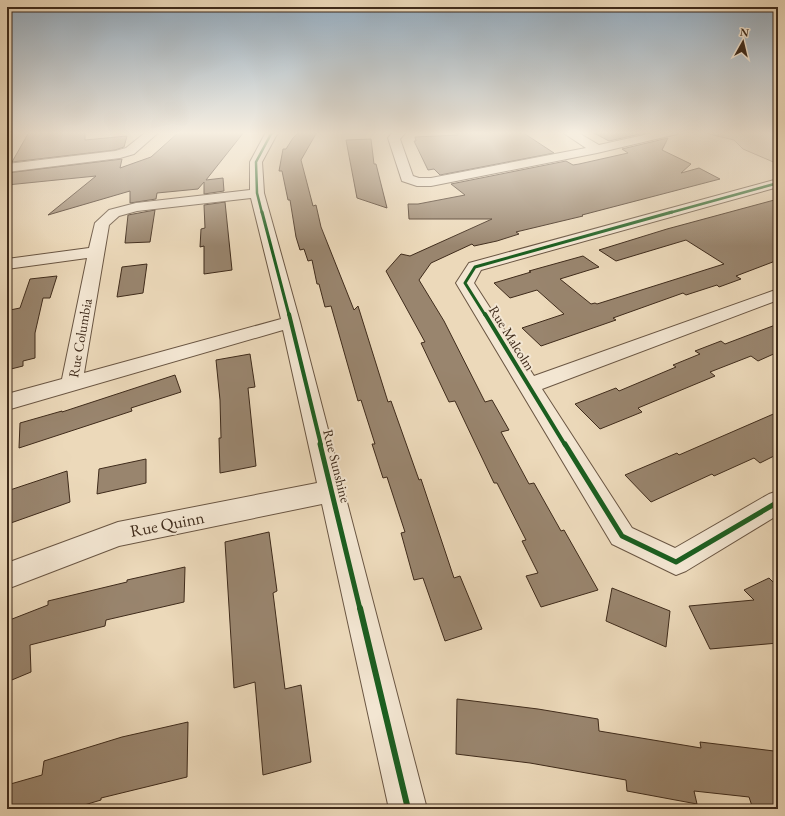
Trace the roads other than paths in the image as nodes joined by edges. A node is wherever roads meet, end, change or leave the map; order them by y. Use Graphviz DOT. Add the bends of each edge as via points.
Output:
graph roads {
  1 [pos="256,170"];
  2 [pos="404,170"];
  3 [pos="491,170"];
  4 [pos="778,183"];
  5 [pos="256,193"];
  6 [pos="96,252"];
  7 [pos="7,264"];
  8 [pos="778,294"];
  9 [pos="291,322"];
  10 [pos="71,385"];
  11 [pos="529,386"];
  12 [pos="7,402"];
  13 [pos="332,491"];
  14 [pos="778,502"];
  15 [pos="7,576"];
  16 [pos="408,809"];
  1 -- 5 [label="street, Rue Sunshine"];
  2 -- 3 [label="street" via="407,178 418,182 431,182"];
  4 -- 11 [label="street, Rue Malcolm" via="474,267 465,283"];
  5 -- 6 [label="street, Rue Columbia" via="136,207 114,213 102,222"];
  5 -- 9 [label="street, Rue Sunshine"];
  6 -- 7 [label="street"];
  6 -- 10 [label="street, Rue Columbia"];
  8 -- 11 [label="street, Rue Malcolm"];
  9 -- 10 [label="street, Rue Columbia"];
  9 -- 13 [label="street, Rue Sunshine"];
  10 -- 12 [label="street"];
  11 -- 14 [label="street, Rue Malcolm" via="622,536 676,562"];
  13 -- 15 [label="street, Rue Quinn" via="118,534"];
  13 -- 16 [label="street, Rue Sunshine"];
}
